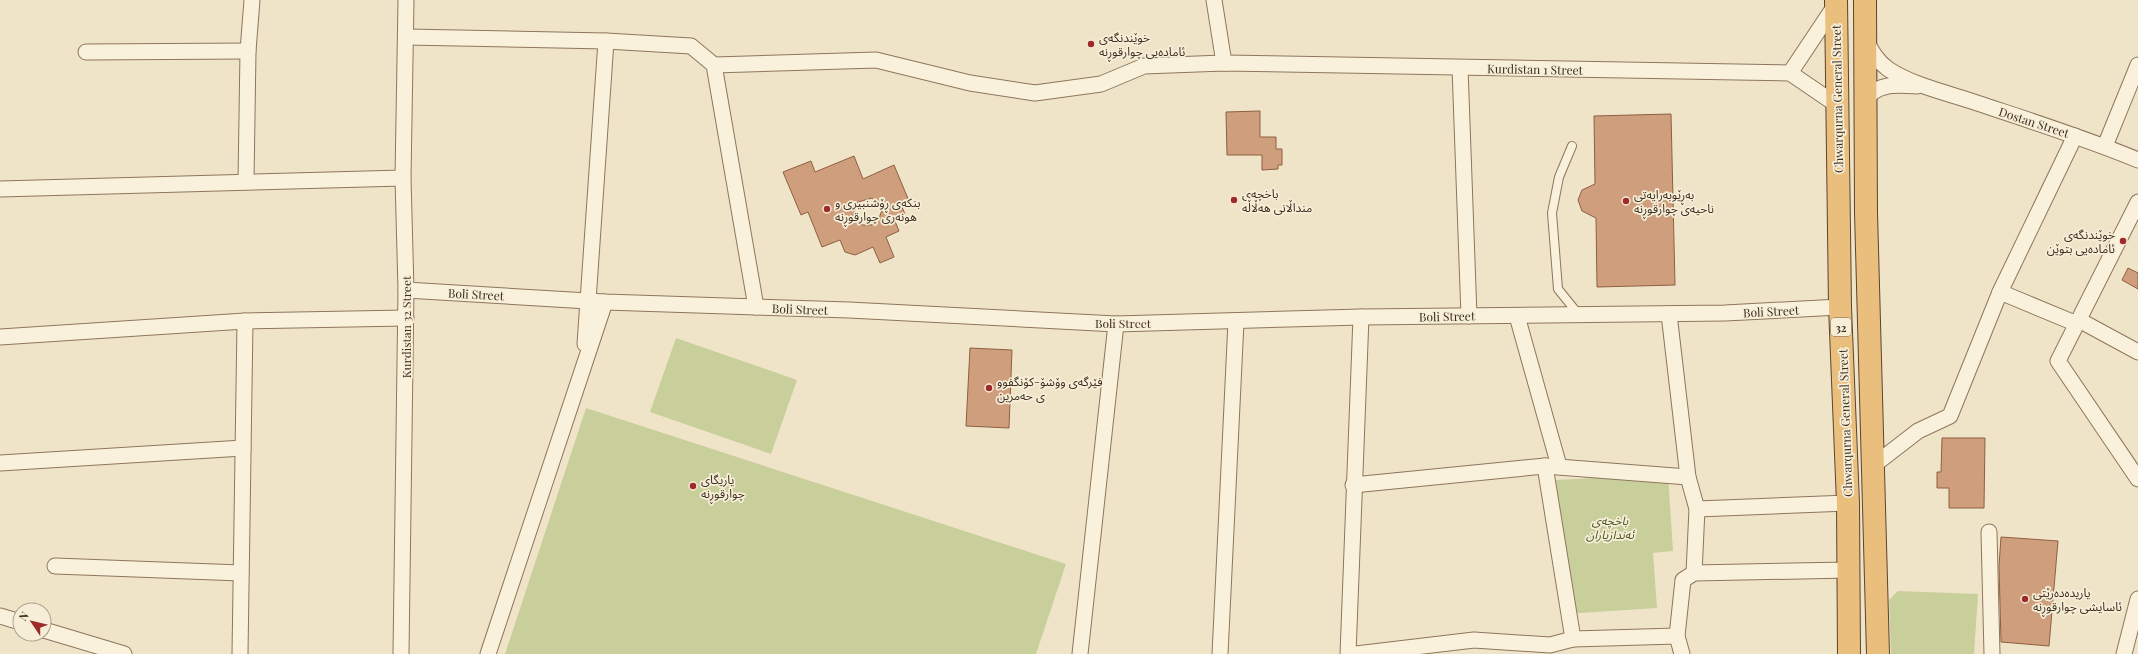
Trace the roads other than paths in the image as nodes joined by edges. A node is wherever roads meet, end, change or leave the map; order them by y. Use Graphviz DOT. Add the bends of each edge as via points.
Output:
graph roads {
  1 [pos="252,0"];
  2 [pos="406,0"];
  3 [pos="1214,0"];
  4 [pos="1865,0"];
  5 [pos="1836,2"];
  6 [pos="406,37"];
  7 [pos="1864,37"];
  8 [pos="606,41"];
  9 [pos="248,51"];
  10 [pos="86,52"];
  11 [pos="1224,64"];
  12 [pos="714,65"];
  13 [pos="2138,65"];
  14 [pos="1460,68"];
  15 [pos="1790,73"];
  16 [pos="1928,87"];
  17 [pos="1865,103"];
  18 [pos="1837,105"];
  19 [pos="2075,136"];
  20 [pos="1572,146"];
  21 [pos="2105,146"];
  22 [pos="2138,160"];
  23 [pos="403,178"];
  24 [pos="246,181"];
  25 [pos="0,189"];
  26 [pos="2138,202"];
  27 [pos="406,290"];
  28 [pos="2000,292"];
  29 [pos="589,301"];
  30 [pos="605,302"];
  31 [pos="756,307"];
  32 [pos="1841,313"];
  33 [pos="1669,314"];
  34 [pos="1579,315"];
  35 [pos="1469,316"];
  36 [pos="1517,316"];
  37 [pos="1361,317"];
  38 [pos="406,318"];
  39 [pos="1869,319"];
  40 [pos="245,320"];
  41 [pos="1236,322"];
  42 [pos="2078,322"];
  43 [pos="1116,324"];
  44 [pos="0,337"];
  45 [pos="2138,352"];
  46 [pos="584,367"];
  47 [pos="243,448"];
  48 [pos="0,463"];
  49 [pos="1874,465"];
  50 [pos="1552,466"];
  51 [pos="1688,477"];
  52 [pos="2138,479"];
  53 [pos="1353,485"];
  54 [pos="1848,503"];
  55 [pos="1697,509"];
  56 [pos="1989,532"];
  57 [pos="55,566"];
  58 [pos="1849,570"];
  59 [pos="241,573"];
  60 [pos="1694,573"];
  61 [pos="2138,599"];
  62 [pos="0,616"];
  63 [pos="12,620"];
  64 [pos="52,632"];
  65 [pos="1677,636"];
  66 [pos="1572,639"];
  67 [pos="1548,649"];
  68 [pos="1083,653"];
  69 [pos="124,654"];
  70 [pos="240,654"];
  71 [pos="402,654"];
  72 [pos="488,654"];
  73 [pos="1220,654"];
  74 [pos="1348,654"];
  75 [pos="1356,654"];
  76 [pos="1682,654"];
  77 [pos="1849,654"];
  78 [pos="1878,654"];
  79 [pos="1992,654"];
  80 [pos="2124,654"];
  1 -- 9 [label="street"];
  2 -- 6 [label="street, Kurdistan 32 Street"];
  3 -- 11 [label="street"];
  4 -- 7 [label="highway"];
  5 -- 15 [label="street"];
  5 -- 18 [label="highway, Chwarqurna General Street / 32"];
  6 -- 8 [label="street"];
  6 -- 23 [label="street, Kurdistan 32 Street"];
  7 -- 16 [label="street, Dostan Street" via="1881,63 1898,74"];
  7 -- 17 [label="highway"];
  8 -- 12 [label="street" via="691,46"];
  8 -- 29 [label="street"];
  9 -- 10 [label="street"];
  9 -- 24 [label="street"];
  11 -- 12 [label="street, Kurdistan 1 Street" via="1144,66 1101,84 1035,93 970,83 876,60"];
  11 -- 14 [label="street, Kurdistan 1 Street"];
  12 -- 31 [label="street"];
  13 -- 21 [label="street"];
  14 -- 15 [label="street, Kurdistan 1 Street"];
  14 -- 35 [label="street"];
  15 -- 18 [label="street"];
  16 -- 17 [label="street, Dostan Street" via="1886,86 1871,94"];
  16 -- 19 [label="street, Dostan Street"];
  17 -- 39 [label="highway"];
  18 -- 32 [label="highway, Chwarqurna General Street / 32"];
  19 -- 21 [label="street, Dostan Street"];
  19 -- 28 [label="street"];
  20 -- 34 [label="lane" via="1559,177 1553,220 1558,289"];
  21 -- 22 [label="street, Dostan Street"];
  23 -- 24 [label="street"];
  23 -- 27 [label="street, Kurdistan 32 Street"];
  24 -- 25 [label="street"];
  26 -- 42 [label="street"];
  27 -- 29 [label="street, Boli Street"];
  27 -- 38 [label="street, Kurdistan 32 Street"];
  28 -- 42 [label="street"];
  28 -- 49 [label="street" via="1950,416 1918,431"];
  29 -- 30 [label="street, Boli Street"];
  29 -- 46 [label="street"];
  30 -- 31 [label="street, Boli Street"];
  30 -- 46 [label="street"];
  31 -- 43 [label="street, Boli Street"];
  32 -- 33 [label="street, Boli Street"];
  32 -- 39 [label="highway"];
  32 -- 54 [label="highway, Chwarqurna General Street / 32"];
  33 -- 34 [label="street, Boli Street"];
  33 -- 51 [label="street"];
  34 -- 36 [label="street, Boli Street"];
  35 -- 36 [label="street, Boli Street"];
  35 -- 37 [label="street, Boli Street"];
  36 -- 50 [label="street"];
  37 -- 41 [label="street, Boli Street"];
  37 -- 53 [label="street"];
  38 -- 40 [label="street"];
  38 -- 71 [label="street, Kurdistan 32 Street"];
  39 -- 49 [label="highway"];
  40 -- 44 [label="street"];
  40 -- 47 [label="street"];
  41 -- 43 [label="street, Boli Street"];
  41 -- 73 [label="street"];
  42 -- 45 [label="street"];
  42 -- 52 [label="street" via="2058,361"];
  43 -- 68 [label="street"];
  46 -- 72 [label="street"];
  47 -- 48 [label="street"];
  47 -- 59 [label="street"];
  49 -- 78 [label="highway"];
  50 -- 51 [label="street"];
  50 -- 53 [label="street"];
  50 -- 66 [label="street"];
  51 -- 55 [label="street"];
  53 -- 74 [label="street"];
  54 -- 55 [label="street"];
  54 -- 58 [label="highway, Chwarqurna General Street / 32"];
  55 -- 60 [label="street"];
  56 -- 79 [label="street"];
  57 -- 59 [label="street"];
  58 -- 60 [label="street"];
  58 -- 77 [label="highway, Chwarqurna General Street / 32"];
  59 -- 70 [label="street"];
  60 -- 65 [label="street" via="1683,580"];
  61 -- 80 [label="street"];
  62 -- 63 [label="street"];
  64 -- 69 [label="street"];
  65 -- 66 [label="street"];
  65 -- 76 [label="street"];
  66 -- 67 [label="street"];
  67 -- 75 [label="street" via="1474,640"];
}
